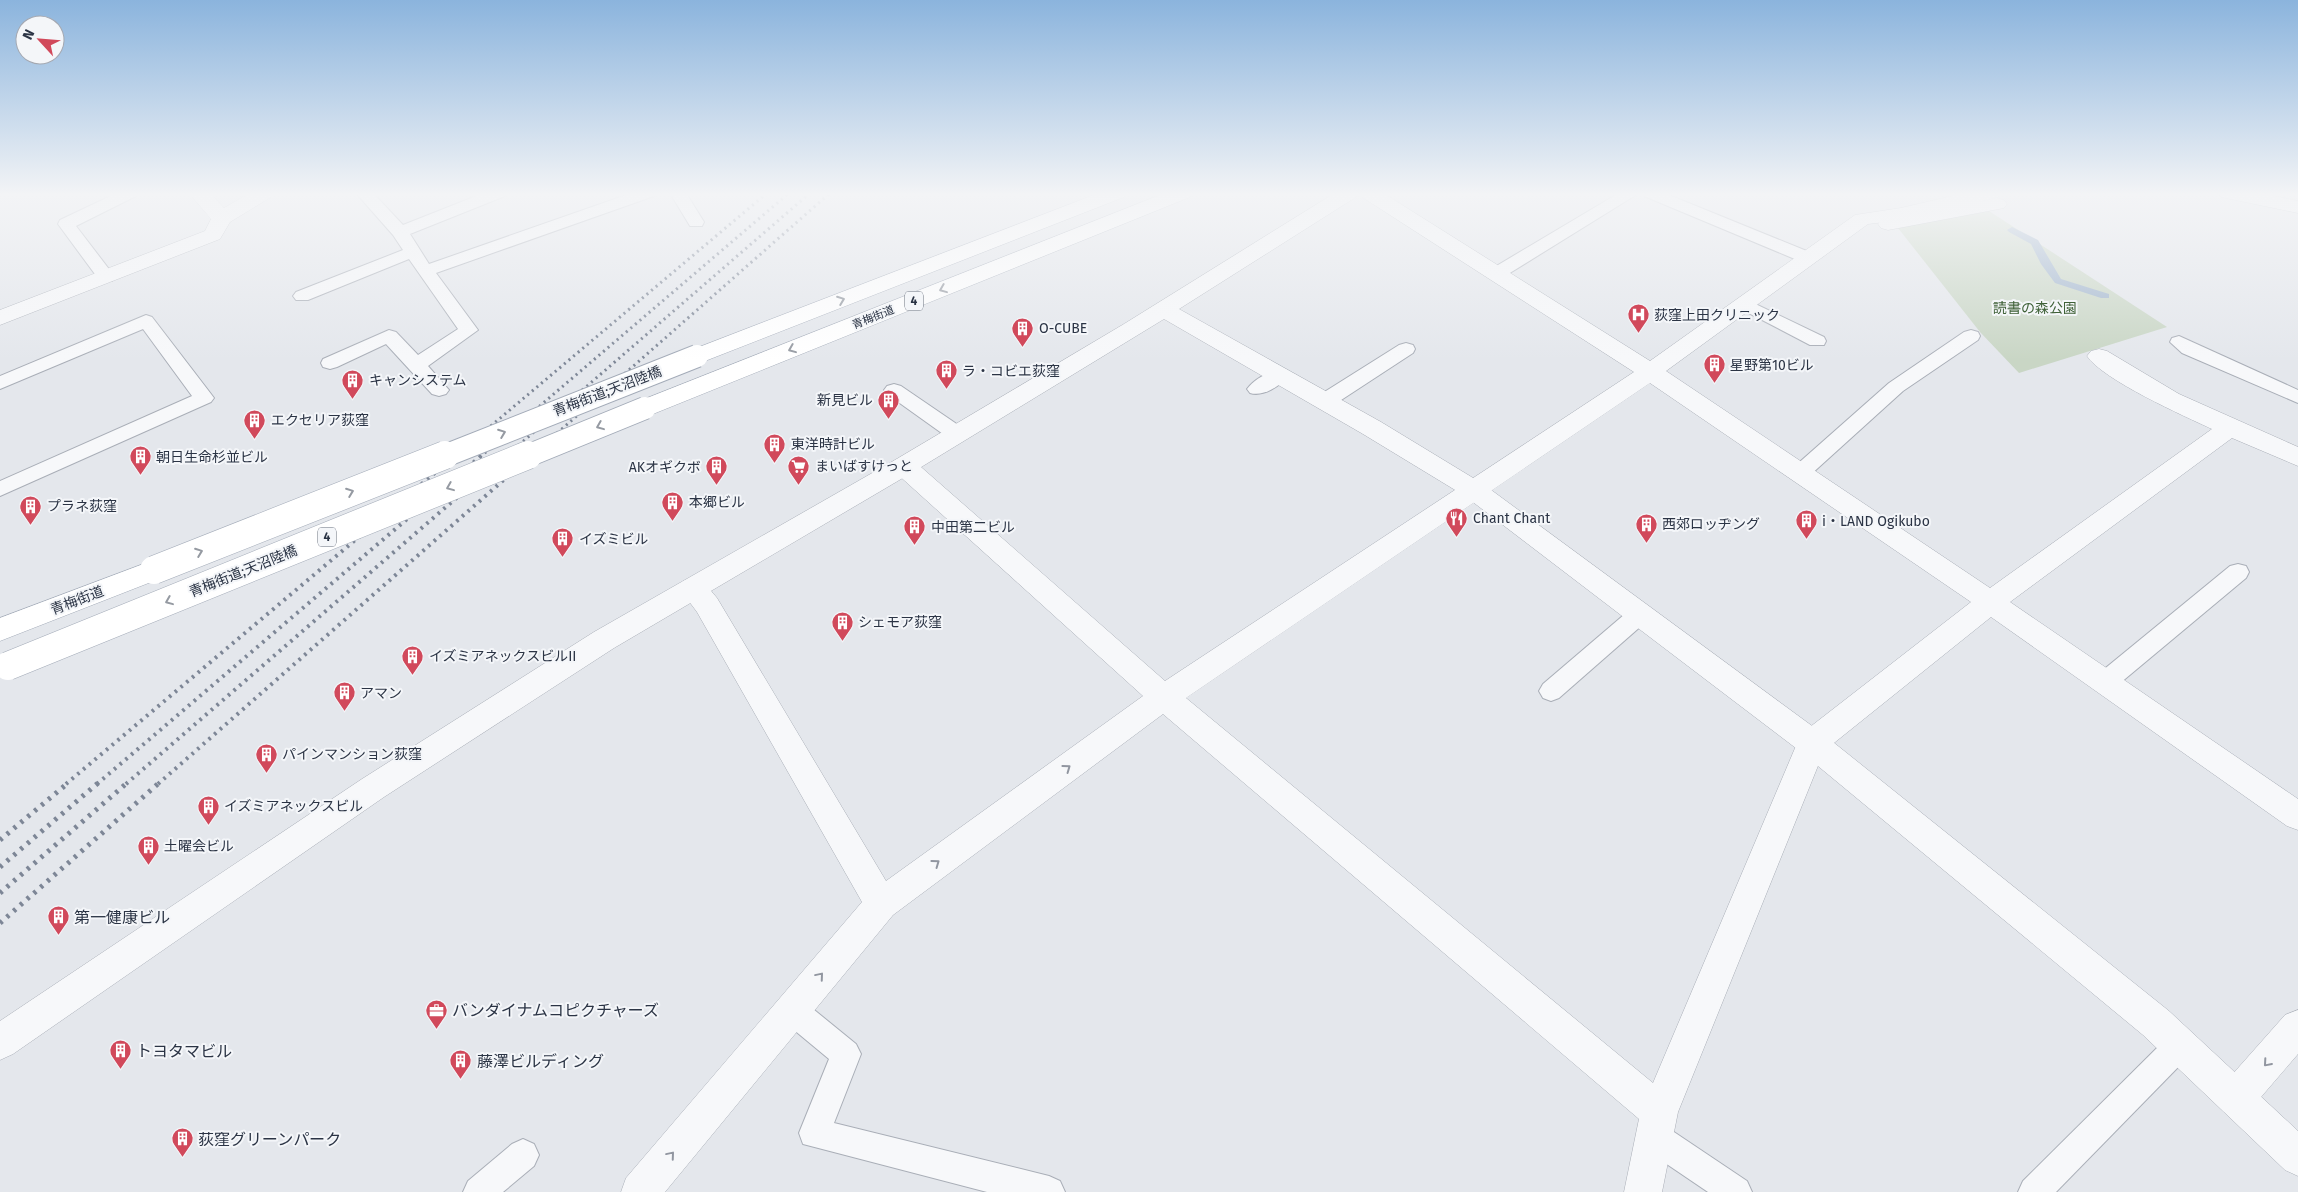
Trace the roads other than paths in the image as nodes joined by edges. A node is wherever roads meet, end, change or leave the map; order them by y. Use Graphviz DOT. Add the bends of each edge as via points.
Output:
graph roads {
  1 [pos="85,249"];
  2 [pos="178,249"];
  3 [pos="410,249"];
  4 [pos="489,249"];
  5 [pos="975,249"];
  6 [pos="1044,249"];
  7 [pos="1260,249"];
  8 [pos="1461,249"];
  9 [pos="1538,249"];
  10 [pos="1785,249"];
  11 [pos="1821,249"];
  12 [pos="412,252"];
  13 [pos="1808,258"];
  14 [pos="425,271"];
  15 [pos="1499,272"];
  16 [pos="106,277"];
  17 [pos="302,296"];
  18 [pos="1745,304"];
  19 [pos="1163,309"];
  20 [pos="0,318"];
  21 [pos="1971,336"];
  22 [pos="1817,341"];
  23 [pos="2179,342"];
  24 [pos="1406,349"];
  25 [pos="698,356"];
  26 [pos="2099,356"];
  27 [pos="330,363"];
  28 [pos="416,365"];
  29 [pos="1650,372"];
  30 [pos="1278,375"];
  31 [pos="0,383"];
  32 [pos="439,390"];
  33 [pos="894,390"];
  34 [pos="1257,390"];
  35 [pos="2298,397"];
  36 [pos="1325,401"];
  37 [pos="645,408"];
  38 [pos="2230,428"];
  39 [pos="957,434"];
  40 [pos="2298,457"];
  41 [pos="904,466"];
  42 [pos="1801,472"];
  43 [pos="0,489"];
  44 [pos="1474,490"];
  45 [pos="154,570"];
  46 [pos="2238,572"];
  47 [pos="693,588"];
  48 [pos="1990,602"];
  49 [pos="1640,614"];
  50 [pos="0,630"];
  51 [pos="4,668"];
  52 [pos="2105,682"];
  53 [pos="1550,691"];
  54 [pos="1164,697"];
  55 [pos="1812,742"];
  56 [pos="2298,816"];
  57 [pos="881,904"];
  58 [pos="792,1010"];
  59 [pos="2298,1028"];
  60 [pos="0,1042"];
  61 [pos="2179,1046"];
  62 [pos="2236,1098"];
  63 [pos="1656,1125"];
  64 [pos="523,1155"];
  65 [pos="2298,1157"];
  66 [pos="479,1192"];
  67 [pos="640,1192"];
  68 [pos="1049,1192"];
  69 [pos="1643,1192"];
  70 [pos="1736,1192"];
  71 [pos="2034,1192"];
  1 -- 16 [label="lane"];
  2 -- 16 [label="street"];
  3 -- 12 [label="lane"];
  4 -- 14 [label="lane"];
  25 -- 5 [label="main road, 青梅街道 / 4, one-way"];
  6 -- 37 [label="main road, 青梅街道 / 4, one-way"];
  7 -- 19 [label="street"];
  8 -- 15 [label="street"];
  9 -- 15 [label="lane"];
  10 -- 13 [label="lane"];
  11 -- 13 [label="street"];
  12 -- 14 [label="lane"];
  12 -- 17 [label="lane"];
  13 -- 18 [label="street"];
  14 -- 28 [label="lane" via="468,330"];
  15 -- 29 [label="street"];
  16 -- 20 [label="street"];
  18 -- 22 [label="lane"];
  18 -- 29 [label="street"];
  19 -- 30 [label="street"];
  19 -- 39 [label="street"];
  21 -- 42 [label="lane" via="1896,387"];
  23 -- 35 [label="lane"];
  24 -- 36 [label="lane"];
  45 -- 25 [label="main road, 青梅街道;天沼陸橋 / 4, one-way, bridge"];
  26 -- 38 [label="street" via="2127,377"];
  27 -- 28 [label="lane" via="389,336"];
  28 -- 32 [label="lane"];
  29 -- 42 [label="street"];
  29 -- 44 [label="street"];
  30 -- 34 [label="lane"];
  30 -- 36 [label="street"];
  31 -- 43 [label="lane" via="146,321 204,398"];
  33 -- 39 [label="lane"];
  36 -- 44 [label="street"];
  37 -- 51 [label="main road, 青梅街道;天沼陸橋 / 4, one-way, bridge"];
  38 -- 40 [label="street"];
  38 -- 48 [label="street"];
  39 -- 41 [label="street"];
  41 -- 47 [label="street"];
  41 -- 54 [label="street"];
  42 -- 48 [label="street"];
  44 -- 49 [label="street"];
  44 -- 54 [label="street"];
  45 -- 50 [label="main road, 青梅街道 / 4"];
  46 -- 52 [label="lane"];
  47 -- 57 [label="street" via="707,605"];
  47 -- 60 [label="street" via="604,640 373,788"];
  48 -- 52 [label="street"];
  48 -- 55 [label="street"];
  49 -- 53 [label="lane"];
  49 -- 55 [label="street"];
  52 -- 56 [label="street"];
  57 -- 54 [label="street, one-way"];
  54 -- 63 [label="street"];
  55 -- 61 [label="street" via="2156,1023"];
  55 -- 63 [label="street"];
  58 -- 57 [label="street, one-way"];
  67 -- 58 [label="street, one-way"];
  58 -- 68 [label="lane" via="846,1054 814,1133"];
  59 -- 62 [label="street, one-way"];
  61 -- 62 [label="street"];
  61 -- 71 [label="lane"];
  62 -- 65 [label="street"];
  63 -- 69 [label="street"];
  63 -- 70 [label="lane"];
  64 -- 66 [label="lane"];
}
